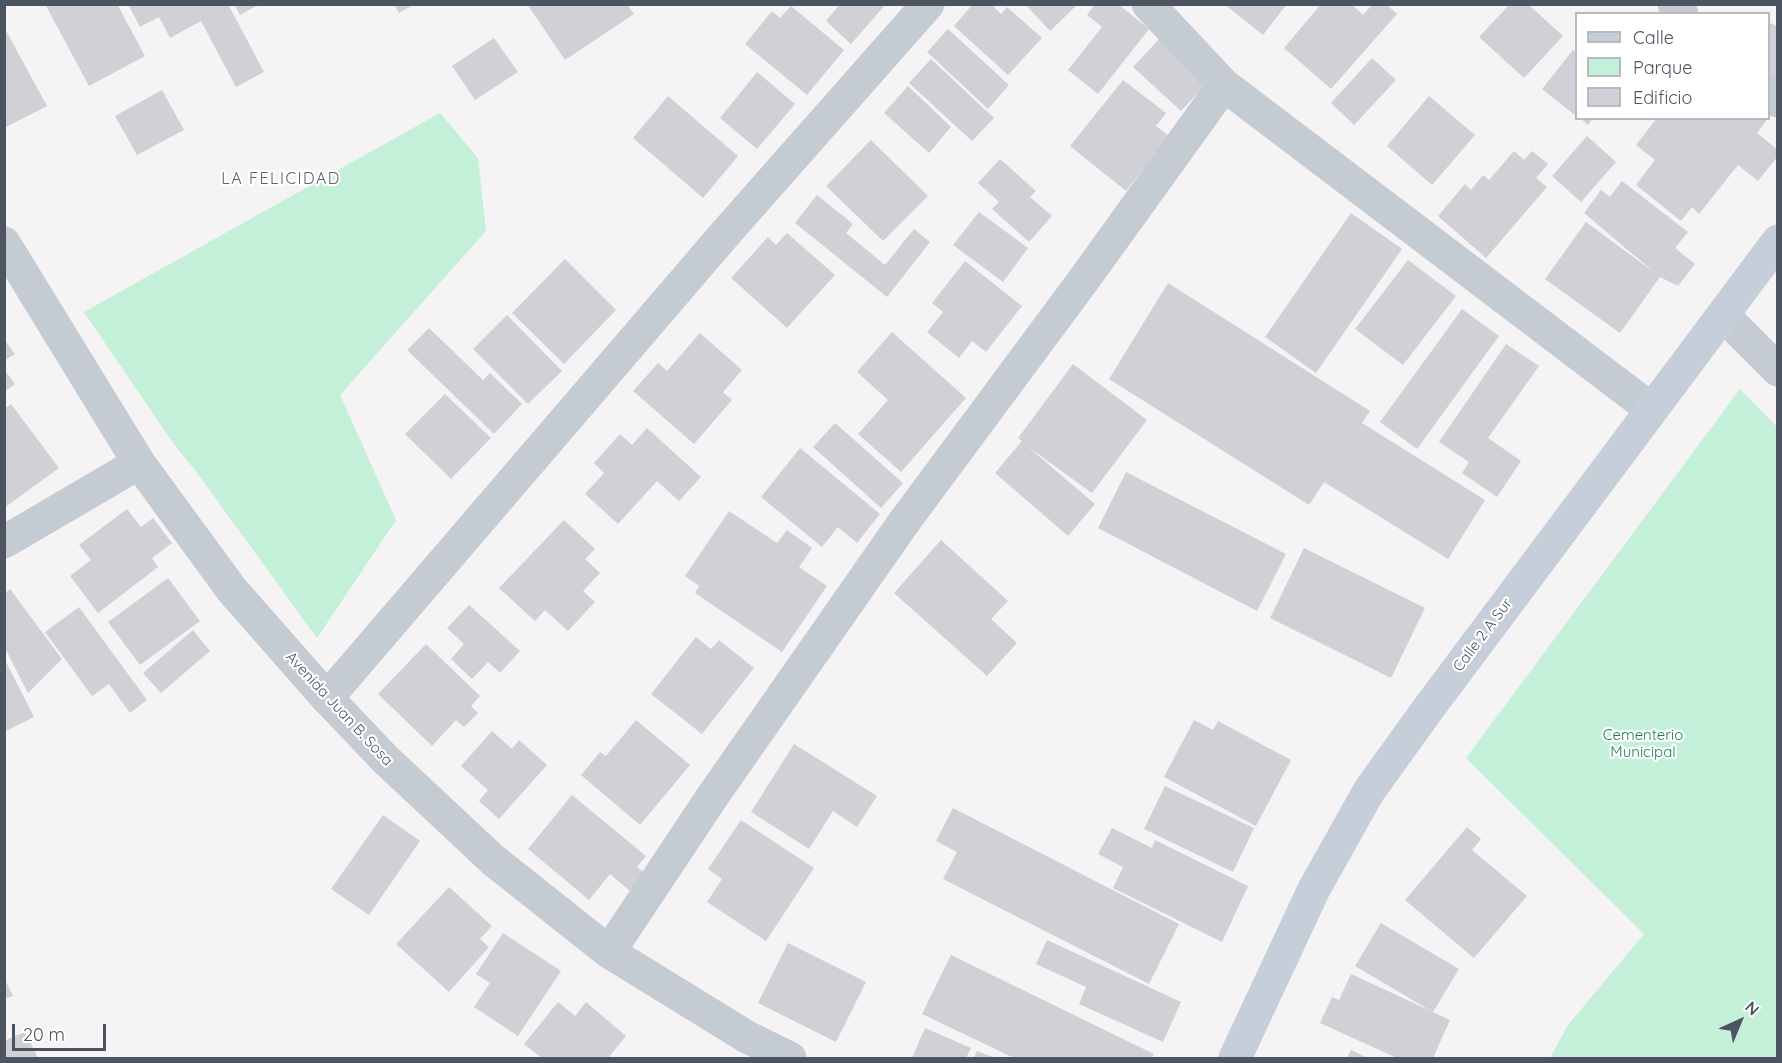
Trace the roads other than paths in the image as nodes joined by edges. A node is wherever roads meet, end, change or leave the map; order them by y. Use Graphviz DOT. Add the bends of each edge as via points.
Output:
graph roads {
  1 [pos="928,4"];
  2 [pos="1148,4"];
  3 [pos="1224,85"];
  4 [pos="1778,241"];
  5 [pos="4,243"];
  6 [pos="1723,315"];
  7 [pos="1778,370"];
  8 [pos="1652,409"];
  9 [pos="139,463"];
  10 [pos="4,542"];
  11 [pos="327,698"];
  12 [pos="609,952"];
  13 [pos="790,1059"];
  14 [pos="1235,1059"];
  1 -- 11 [label="street"];
  2 -- 3 [label="street"];
  3 -- 8 [label="street"];
  3 -- 12 [label="street" via="904,522 711,797"];
  4 -- 6 [label="main road, Calle 2 A Sur"];
  5 -- 9 [label="street, Avenida Juan B. Sosa"];
  6 -- 7 [label="street"];
  6 -- 8 [label="main road, Calle 2 A Sur"];
  8 -- 14 [label="main road, Calle 2 A Sur" via="1369,791 1314,889"];
  9 -- 10 [label="street"];
  9 -- 11 [label="street, Avenida Juan B. Sosa" via="232,590"];
  11 -- 12 [label="street, Avenida Juan B. Sosa" via="385,759 493,860"];
  12 -- 13 [label="street, Avenida Juan B. Sosa"];
}
